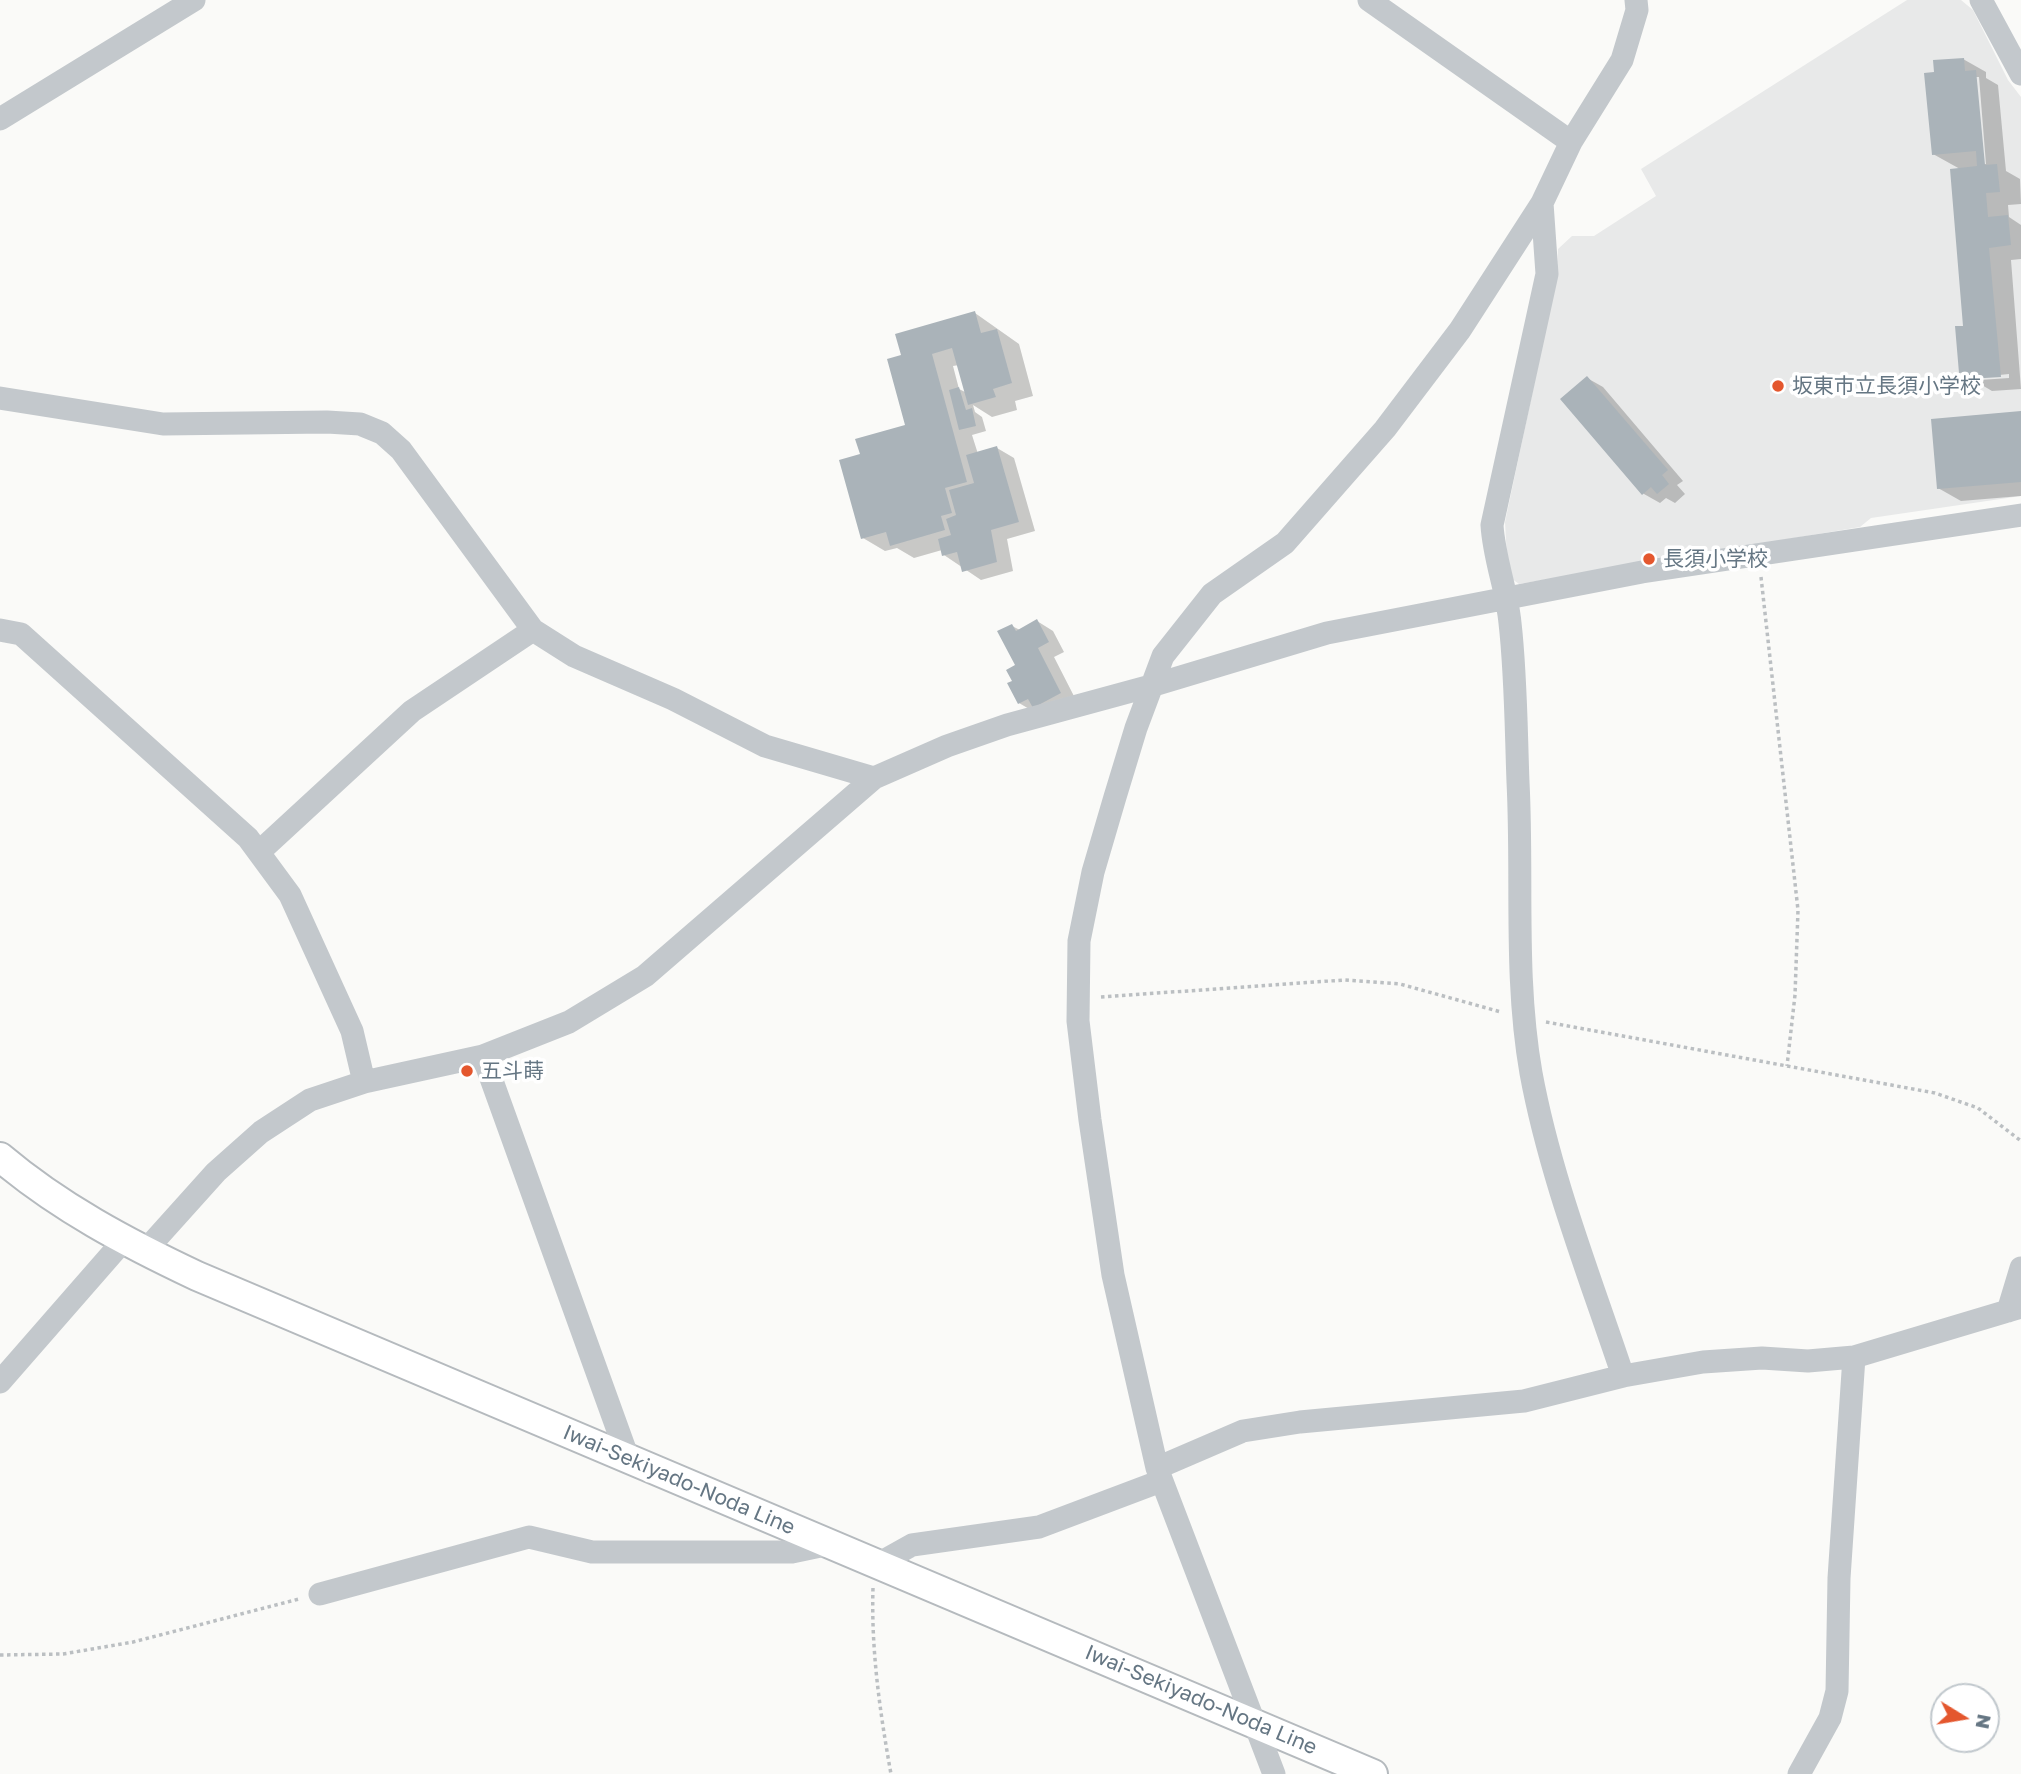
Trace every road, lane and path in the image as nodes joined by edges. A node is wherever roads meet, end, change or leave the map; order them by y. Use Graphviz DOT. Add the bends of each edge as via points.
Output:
graph roads {
  1 [pos="194,0"];
  2 [pos="1369,0"];
  3 [pos="1636,0"];
  4 [pos="1981,0"];
  5 [pos="2021,74"];
  6 [pos="0,119"];
  7 [pos="1571,142"];
  8 [pos="1542,203"];
  9 [pos="0,398"];
  10 [pos="2021,514"];
  11 [pos="1759,554"];
  12 [pos="1505,597"];
  13 [pos="0,629"];
  14 [pos="533,630"];
  15 [pos="1154,685"];
  16 [pos="874,778"];
  17 [pos="259,852"];
  18 [pos="1079,999"];
  19 [pos="1524,1018"];
  20 [pos="483,1056"];
  21 [pos="1787,1066"];
  22 [pos="364,1082"];
  23 [pos="2021,1141"];
  24 [pos="0,1157"];
  25 [pos="134,1246"];
  26 [pos="2021,1268"];
  27 [pos="2014,1309"];
  28 [pos="1854,1357"];
  29 [pos="1623,1376"];
  30 [pos="0,1382"];
  31 [pos="628,1458"];
  32 [pos="1159,1475"];
  33 [pos="830,1544"];
  34 [pos="878,1564"];
  35 [pos="320,1594"];
  36 [pos="0,1655"];
  37 [pos="1255,1722"];
  38 [pos="891,1774"];
  39 [pos="1274,1774"];
  40 [pos="1373,1774"];
  41 [pos="1799,1774"];
  1 -- 6 [label="street"];
  2 -- 7 [label="street"];
  3 -- 7 [label="street" via="1622,60"];
  4 -- 5 [label="street"];
  7 -- 8 [label="street"];
  8 -- 12 [label="street" via="1547,274 1492,525"];
  8 -- 15 [label="street" via="1460,330 1385,429 1285,543 1212,594 1163,656"];
  9 -- 14 [label="street" via="163,424 327,422 360,424 382,433 401,450"];
  10 -- 11 [label="street"];
  11 -- 12 [label="street"];
  11 -- 21 [label="path" via="1798,910"];
  12 -- 15 [label="street" via="1327,633"];
  12 -- 19 [label="street" via="1520,816"];
  13 -- 17 [label="street" via="21,635 186,778"];
  14 -- 16 [label="street" via="574,656 765,746"];
  14 -- 17 [label="street" via="412,711"];
  15 -- 16 [label="street" via="1007,725"];
  15 -- 18 [label="street" via="1136,728 1093,872 1079,941"];
  16 -- 20 [label="street" via="645,976 569,1022"];
  17 -- 22 [label="street" via="290,895 352,1031"];
  18 -- 19 [label="path" via="1343,980 1399,984"];
  18 -- 32 [label="street" via="1089,1108 1114,1275"];
  19 -- 21 [label="path"];
  19 -- 29 [label="street" via="1538,1106 1558,1181"];
  20 -- 22 [label="street"];
  20 -- 31 [label="street"];
  21 -- 23 [label="path" via="1954,1098 1978,1108"];
  22 -- 25 [label="street" via="310,1100 261,1132"];
  24 -- 25 [label="main road, Iwai-Sekiyado-Noda Line" via="65,1205"];
  25 -- 30 [label="street"];
  25 -- 31 [label="main road, Iwai-Sekiyado-Noda Line"];
  26 -- 27 [label="street"];
  27 -- 28 [label="street"];
  28 -- 29 [label="street" via="1703,1362"];
  28 -- 41 [label="street" via="1839,1578 1837,1691 1830,1718"];
  29 -- 32 [label="street" via="1524,1401 1243,1431"];
  31 -- 33 [label="main road, Iwai-Sekiyado-Noda Line"];
  32 -- 34 [label="street" via="1039,1527 912,1545"];
  32 -- 37 [label="street"];
  33 -- 34 [label="main road, Iwai-Sekiyado-Noda Line"];
  33 -- 35 [label="street" via="792,1552 592,1552 529,1537"];
  34 -- 37 [label="main road, Iwai-Sekiyado-Noda Line"];
  34 -- 38 [label="path" via="872,1613"];
  35 -- 36 [label="path" via="133,1642 63,1654"];
  37 -- 39 [label="street"];
  37 -- 40 [label="main road, Iwai-Sekiyado-Noda Line"];
}
